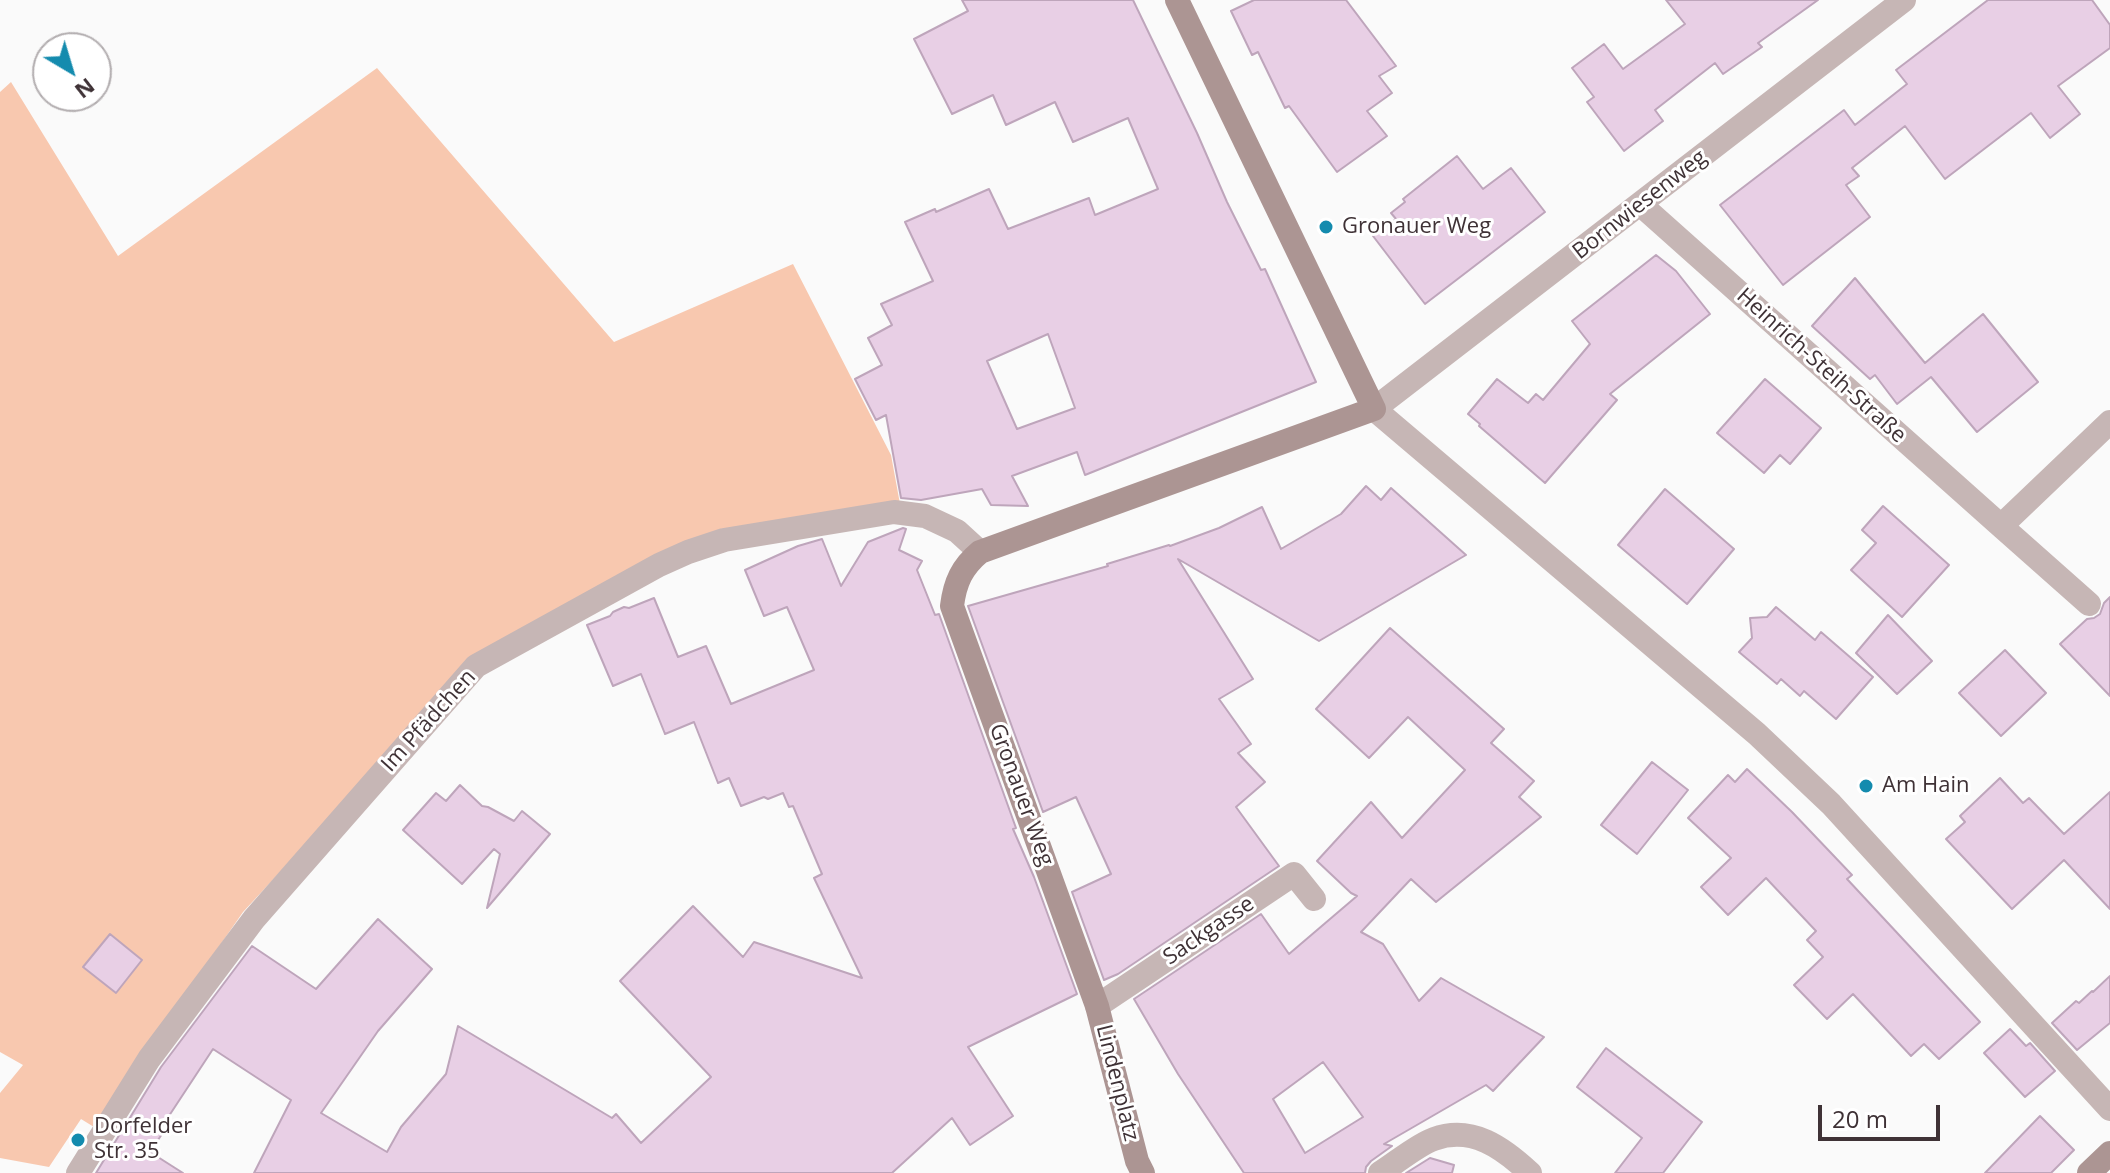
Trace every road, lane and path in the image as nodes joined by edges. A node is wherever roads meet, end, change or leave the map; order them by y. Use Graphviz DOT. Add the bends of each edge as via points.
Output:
graph roads {
  1 [pos="1177,0"];
  2 [pos="1904,0"];
  3 [pos="1641,205"];
  4 [pos="1374,409"];
  5 [pos="2110,422"];
  6 [pos="2001,526"];
  7 [pos="980,552"];
  8 [pos="2089,604"];
  9 [pos="1314,899"];
  10 [pos="1097,1006"];
  11 [pos="2110,1109"];
  12 [pos="2110,1153"];
  13 [pos="1135,1169"];
  14 [pos="78,1173"];
  15 [pos="1380,1173"];
  16 [pos="1530,1173"];
  17 [pos="2089,1173"];
  1 -- 4 [label="street"];
  2 -- 3 [label="street, Bornwiesenweg"];
  3 -- 4 [label="street, Bornwiesenweg"];
  3 -- 6 [label="street, Heinrich-Steih-Straße"];
  4 -- 7 [label="street"];
  4 -- 11 [label="street" via="1789,764"];
  5 -- 6 [label="street"];
  6 -- 8 [label="street, Heinrich-Steih-Straße"];
  7 -- 10 [label="street, Gronauer Weg" via="966,563 952,606"];
  7 -- 14 [label="street, Im Pfädchen" via="957,531 925,516 894,512 724,540 659,565 476,666 254,919 149,1059"];
  9 -- 10 [label="street, Sackgasse" via="1294,874"];
  10 -- 13 [label="street, Lindenplatz"];
  12 -- 17 [label="street"];
  15 -- 16 [label="street" via="1432,1139 1454,1134 1495,1144"];
}
